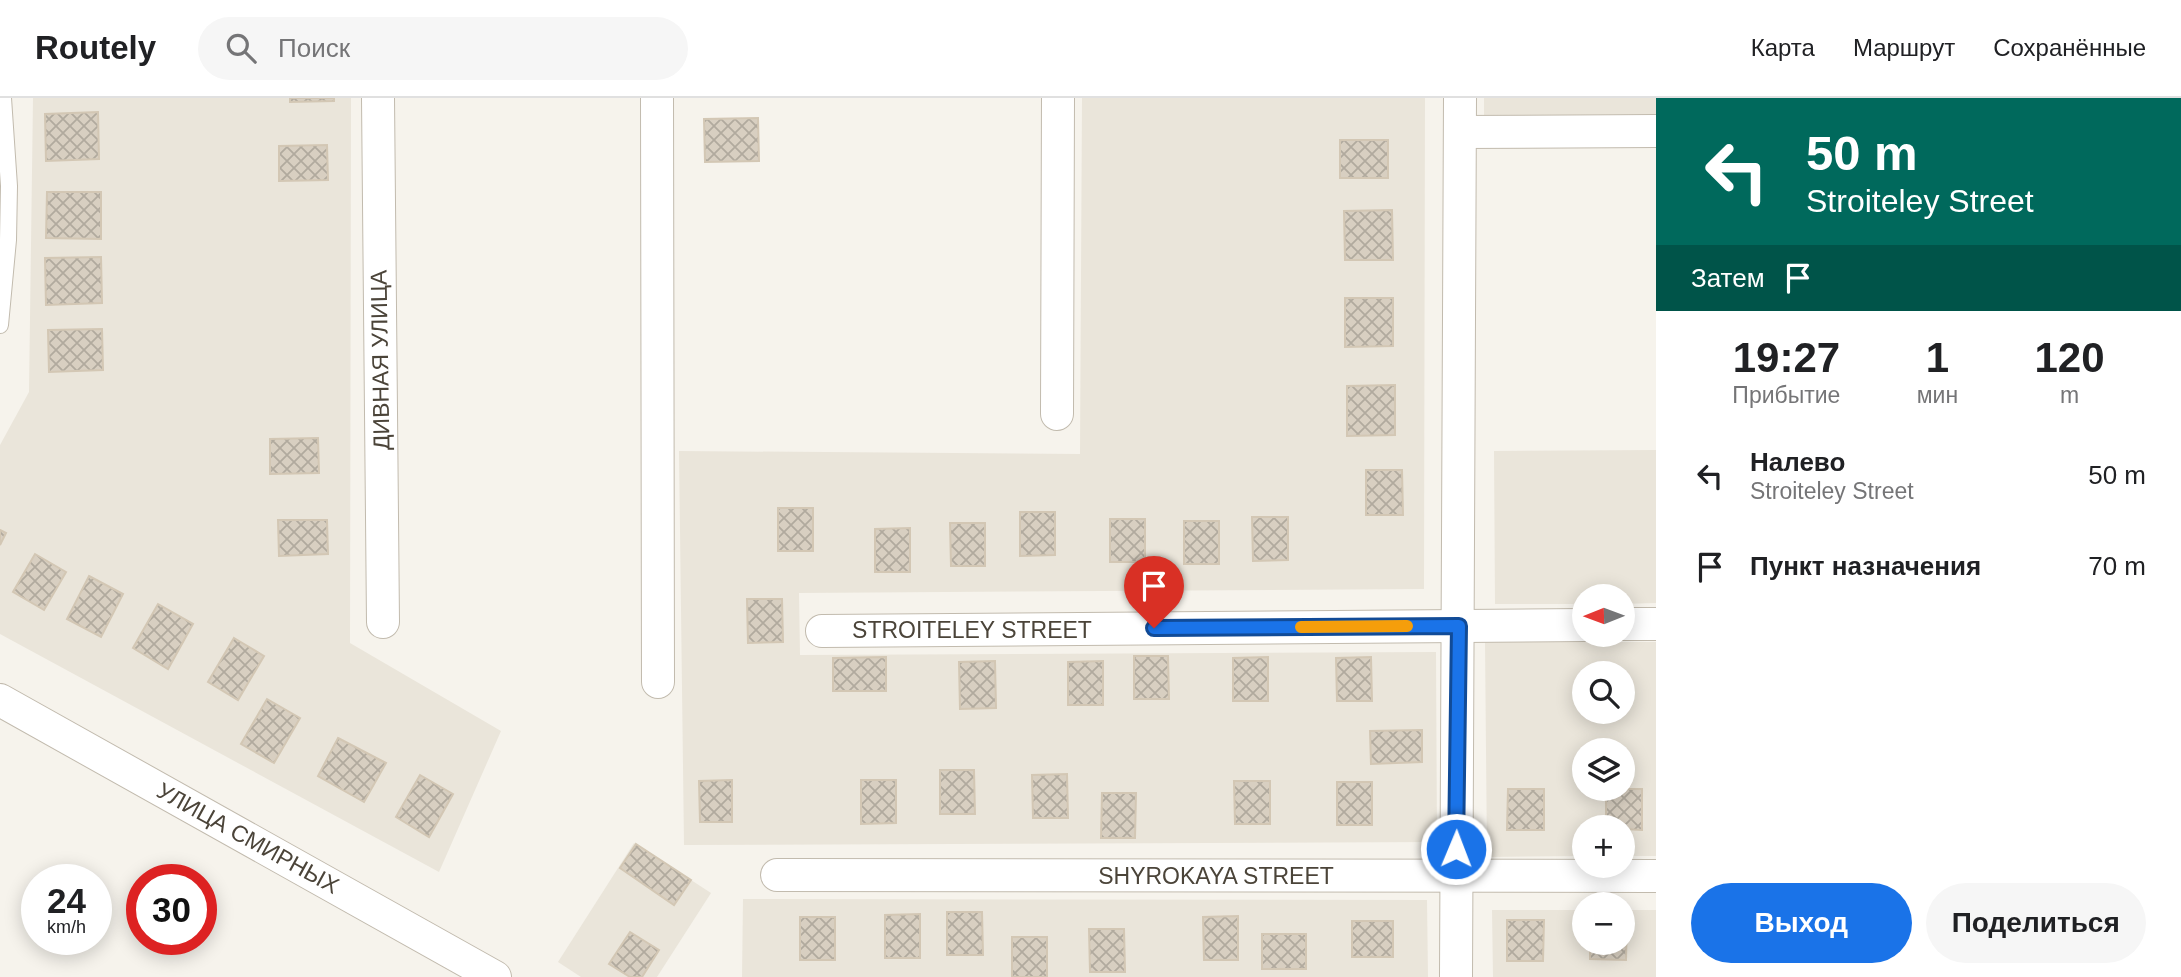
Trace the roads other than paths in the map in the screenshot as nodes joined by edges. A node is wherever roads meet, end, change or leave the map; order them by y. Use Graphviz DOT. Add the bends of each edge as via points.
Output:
graph roads {
  1 [pos="3,98"];
  2 [pos="378,98"];
  3 [pos="657,98"];
  4 [pos="1058,98"];
  5 [pos="1460,98"];
  6 [pos="1656,131"];
  7 [pos="1460,132"];
  8 [pos="0,325"];
  9 [pos="1057,414"];
  10 [pos="383,622"];
  11 [pos="1635,624"];
  12 [pos="1656,624"];
  13 [pos="1572,625"];
  14 [pos="1459,626"];
  15 [pos="822,631"];
  16 [pos="658,682"];
  17 [pos="0,699"];
  18 [pos="777,875"];
  19 [pos="1656,876"];
  20 [pos="1456,877"];
  21 [pos="495,977"];
  22 [pos="1456,977"];
  1 -- 8 [label="lane" via="9,186"];
  2 -- 10 [label="street, ДИВНАЯ УЛИЦА"];
  3 -- 16 [label="street"];
  4 -- 9 [label="street"];
  5 -- 7 [label="street"];
  6 -- 7 [label="street"];
  7 -- 14 [label="street"];
  11 -- 12 [label="street"];
  13 -- 14 [label="street, STROITELEY STREET"];
  14 -- 15 [label="street, STROITELEY STREET"];
  14 -- 20 [label="street"];
  17 -- 21 [label="street, УЛИЦА СМИРНЫХ"];
  18 -- 20 [label="street, SHYROKAYA STREET"];
  19 -- 20 [label="street, SHYROKAYA STREET"];
  20 -- 22 [label="street"];
}
